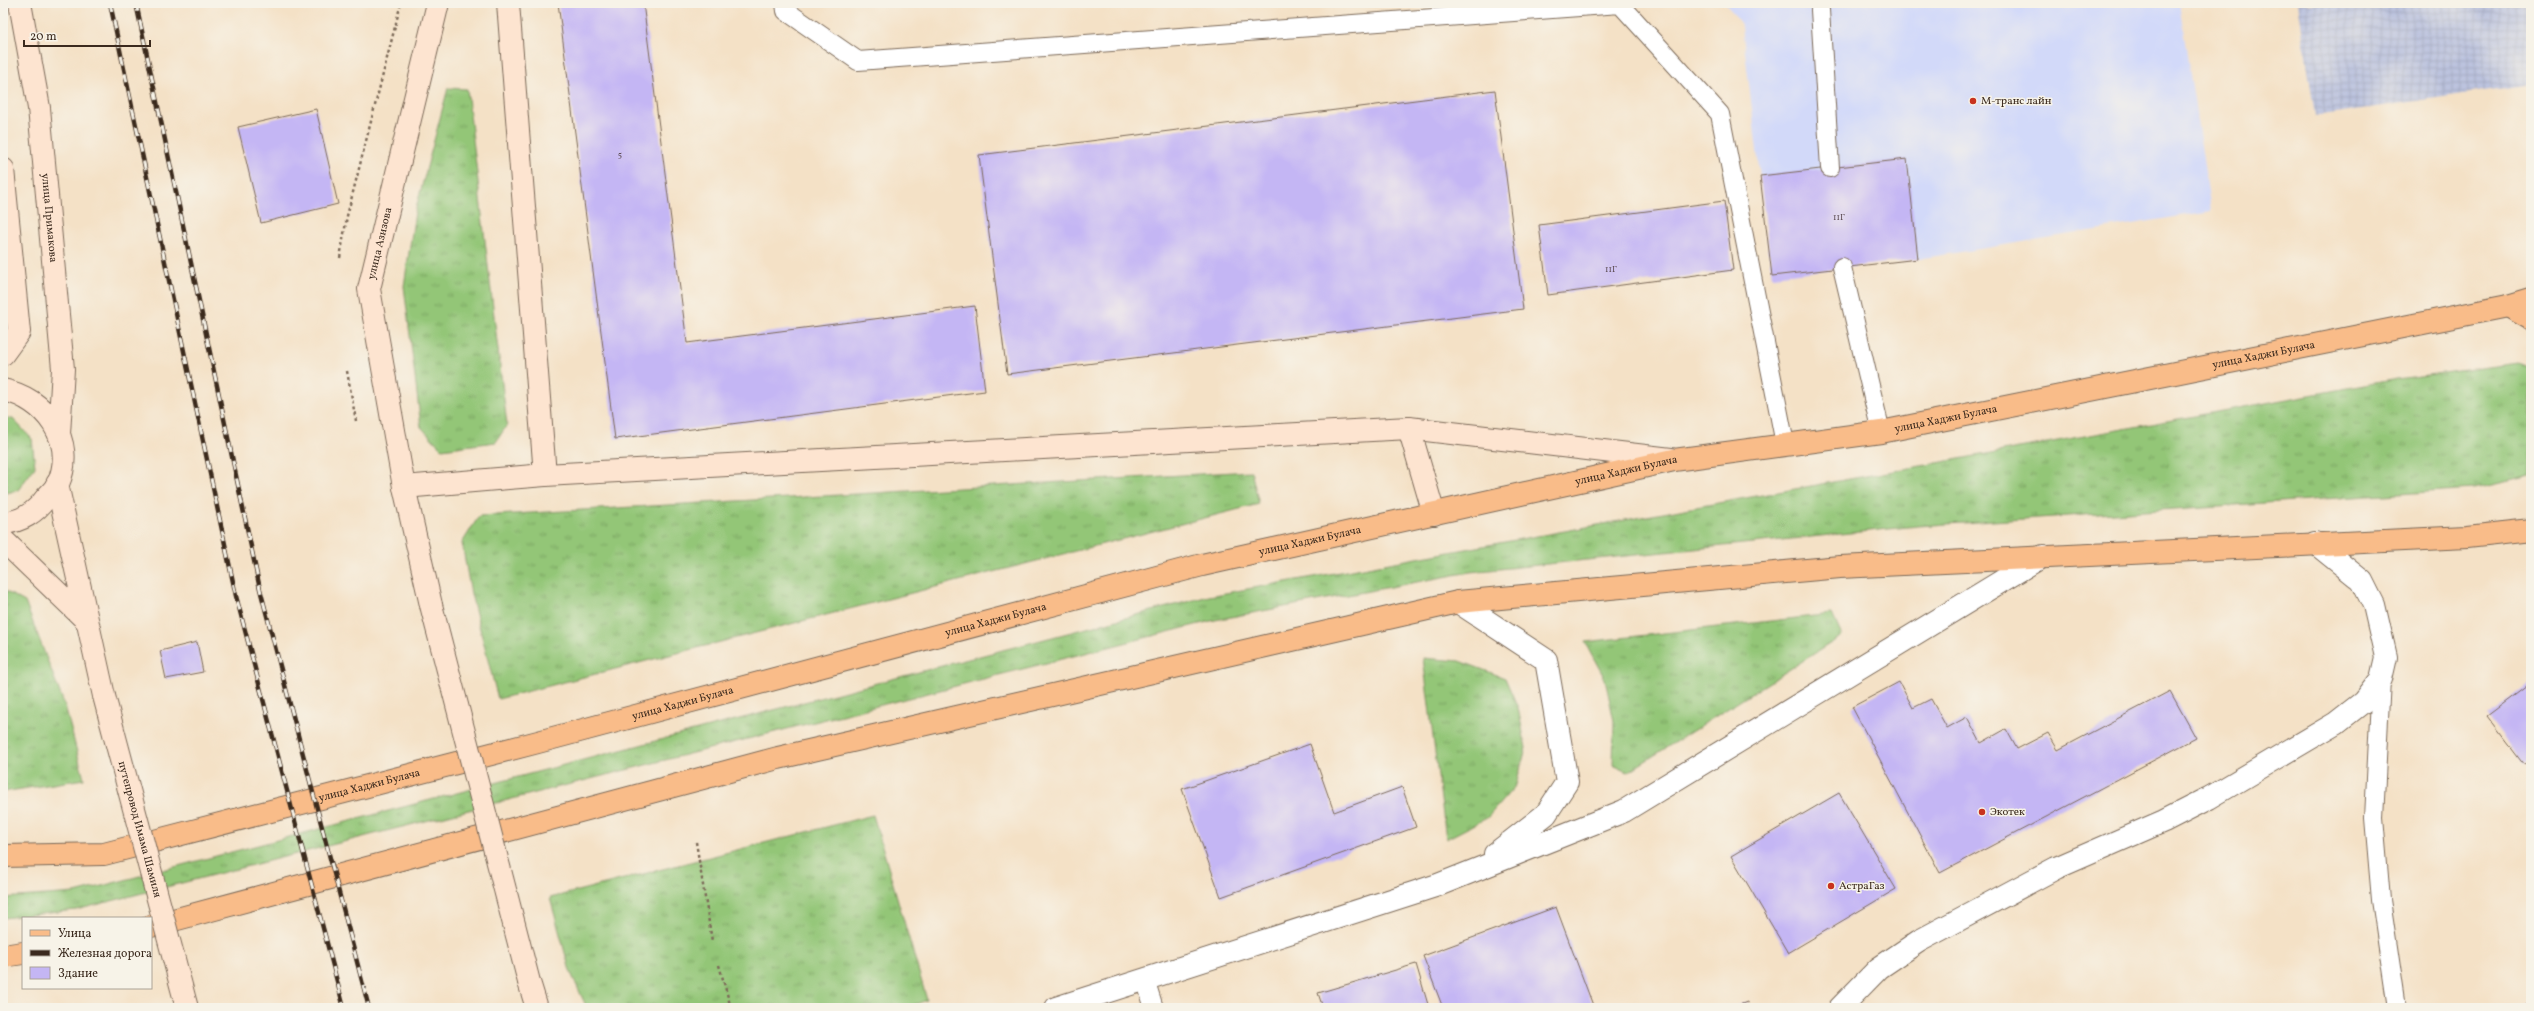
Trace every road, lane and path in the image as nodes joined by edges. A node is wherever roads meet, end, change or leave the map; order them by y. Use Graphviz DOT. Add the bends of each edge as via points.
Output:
graph roads {
  1 [pos="20,3"];
  2 [pos="438,3"];
  3 [pos="508,3"];
  4 [pos="785,3"];
  5 [pos="1820,10"];
  6 [pos="1830,168"];
  7 [pos="3,169"];
  8 [pos="1842,267"];
  9 [pos="2531,299"];
  10 [pos="2508,306"];
  11 [pos="2531,319"];
  12 [pos="3,354"];
  13 [pos="3,390"];
  14 [pos="1409,428"];
  15 [pos="1881,432"];
  16 [pos="59,434"];
  17 [pos="1785,444"];
  18 [pos="1674,460"];
  19 [pos="545,475"];
  20 [pos="57,484"];
  21 [pos="404,487"];
  22 [pos="1434,514"];
  23 [pos="3,523"];
  24 [pos="2529,529"];
  25 [pos="3,540"];
  26 [pos="2315,543"];
  27 [pos="2043,556"];
  28 [pos="1458,602"];
  29 [pos="86,620"];
  30 [pos="2381,679"];
  31 [pos="696,842"];
  32 [pos="3,856"];
  33 [pos="1438,885"];
  34 [pos="152,926"];
  35 [pos="712,941"];
  36 [pos="22,952"];
  37 [pos="3,956"];
  38 [pos="719,965"];
  39 [pos="1145,979"];
  40 [pos="187,1008"];
  41 [pos="536,1008"];
  42 [pos="731,1008"];
  43 [pos="1056,1008"];
  44 [pos="1154,1008"];
  45 [pos="1840,1008"];
  46 [pos="2396,1008"];
  1 -- 16 [label="main road, улица Примакова" via="39,108 63,369"];
  2 -- 21 [label="main road, улица Азизова" via="369,289"];
  3 -- 19 [label="main road"];
  4 -- 17 [label="lane" via="786,11 858,61 1620,4 1720,114"];
  5 -- 6 [label="lane"];
  7 -- 12 [label="main road" via="19,332"];
  8 -- 15 [label="lane"];
  9 -- 10 [label="main road, улица Хаджи Булача"];
  10 -- 11 [label="main road"];
  10 -- 15 [label="main road, улица Хаджи Булача"];
  13 -- 16 [label="main road" via="34,402 49,416"];
  14 -- 18 [label="main road"];
  14 -- 19 [label="main road"];
  14 -- 22 [label="main road"];
  15 -- 17 [label="main road, улица Хаджи Булача"];
  16 -- 20 [label="main road" via="63,451"];
  17 -- 18 [label="main road, улица Хаджи Булача"];
  18 -- 22 [label="main road, улица Хаджи Булача"];
  19 -- 21 [label="main road"];
  20 -- 23 [label="main road" via="37,510 13,523"];
  20 -- 29 [label="main road, путепровод Имама Шамиля"];
  21 -- 41 [label="main road, улица Азизова, bridge"];
  22 -- 32 [label="main road, улица Хаджи Булача" via="1202,565 546,740 104,854"];
  24 -- 26 [label="main road" via="2467,537"];
  25 -- 29 [label="main road"];
  26 -- 27 [label="main road"];
  26 -- 30 [label="street" via="2362,581 2374,604 2386,657"];
  27 -- 28 [label="main road" via="1840,567"];
  27 -- 33 [label="street" via="1624,811"];
  28 -- 33 [label="street" via="1546,660 1567,782 1546,814 1501,851"];
  28 -- 34 [label="main road" via="778,758"];
  29 -- 40 [label="main road, путепровод Имама Шамиля, bridge"];
  30 -- 45 [label="street" via="2363,702 2336,723 2209,798 2164,821 2056,868 1920,941 1879,968"];
  30 -- 46 [label="lane" via="2374,818 2381,900"];
  31 -- 35 [label="path"];
  33 -- 39 [label="street"];
  36 -- 37 [label="main road"];
  38 -- 42 [label="path"];
  39 -- 43 [label="street"];
  39 -- 44 [label="lane"];
}
